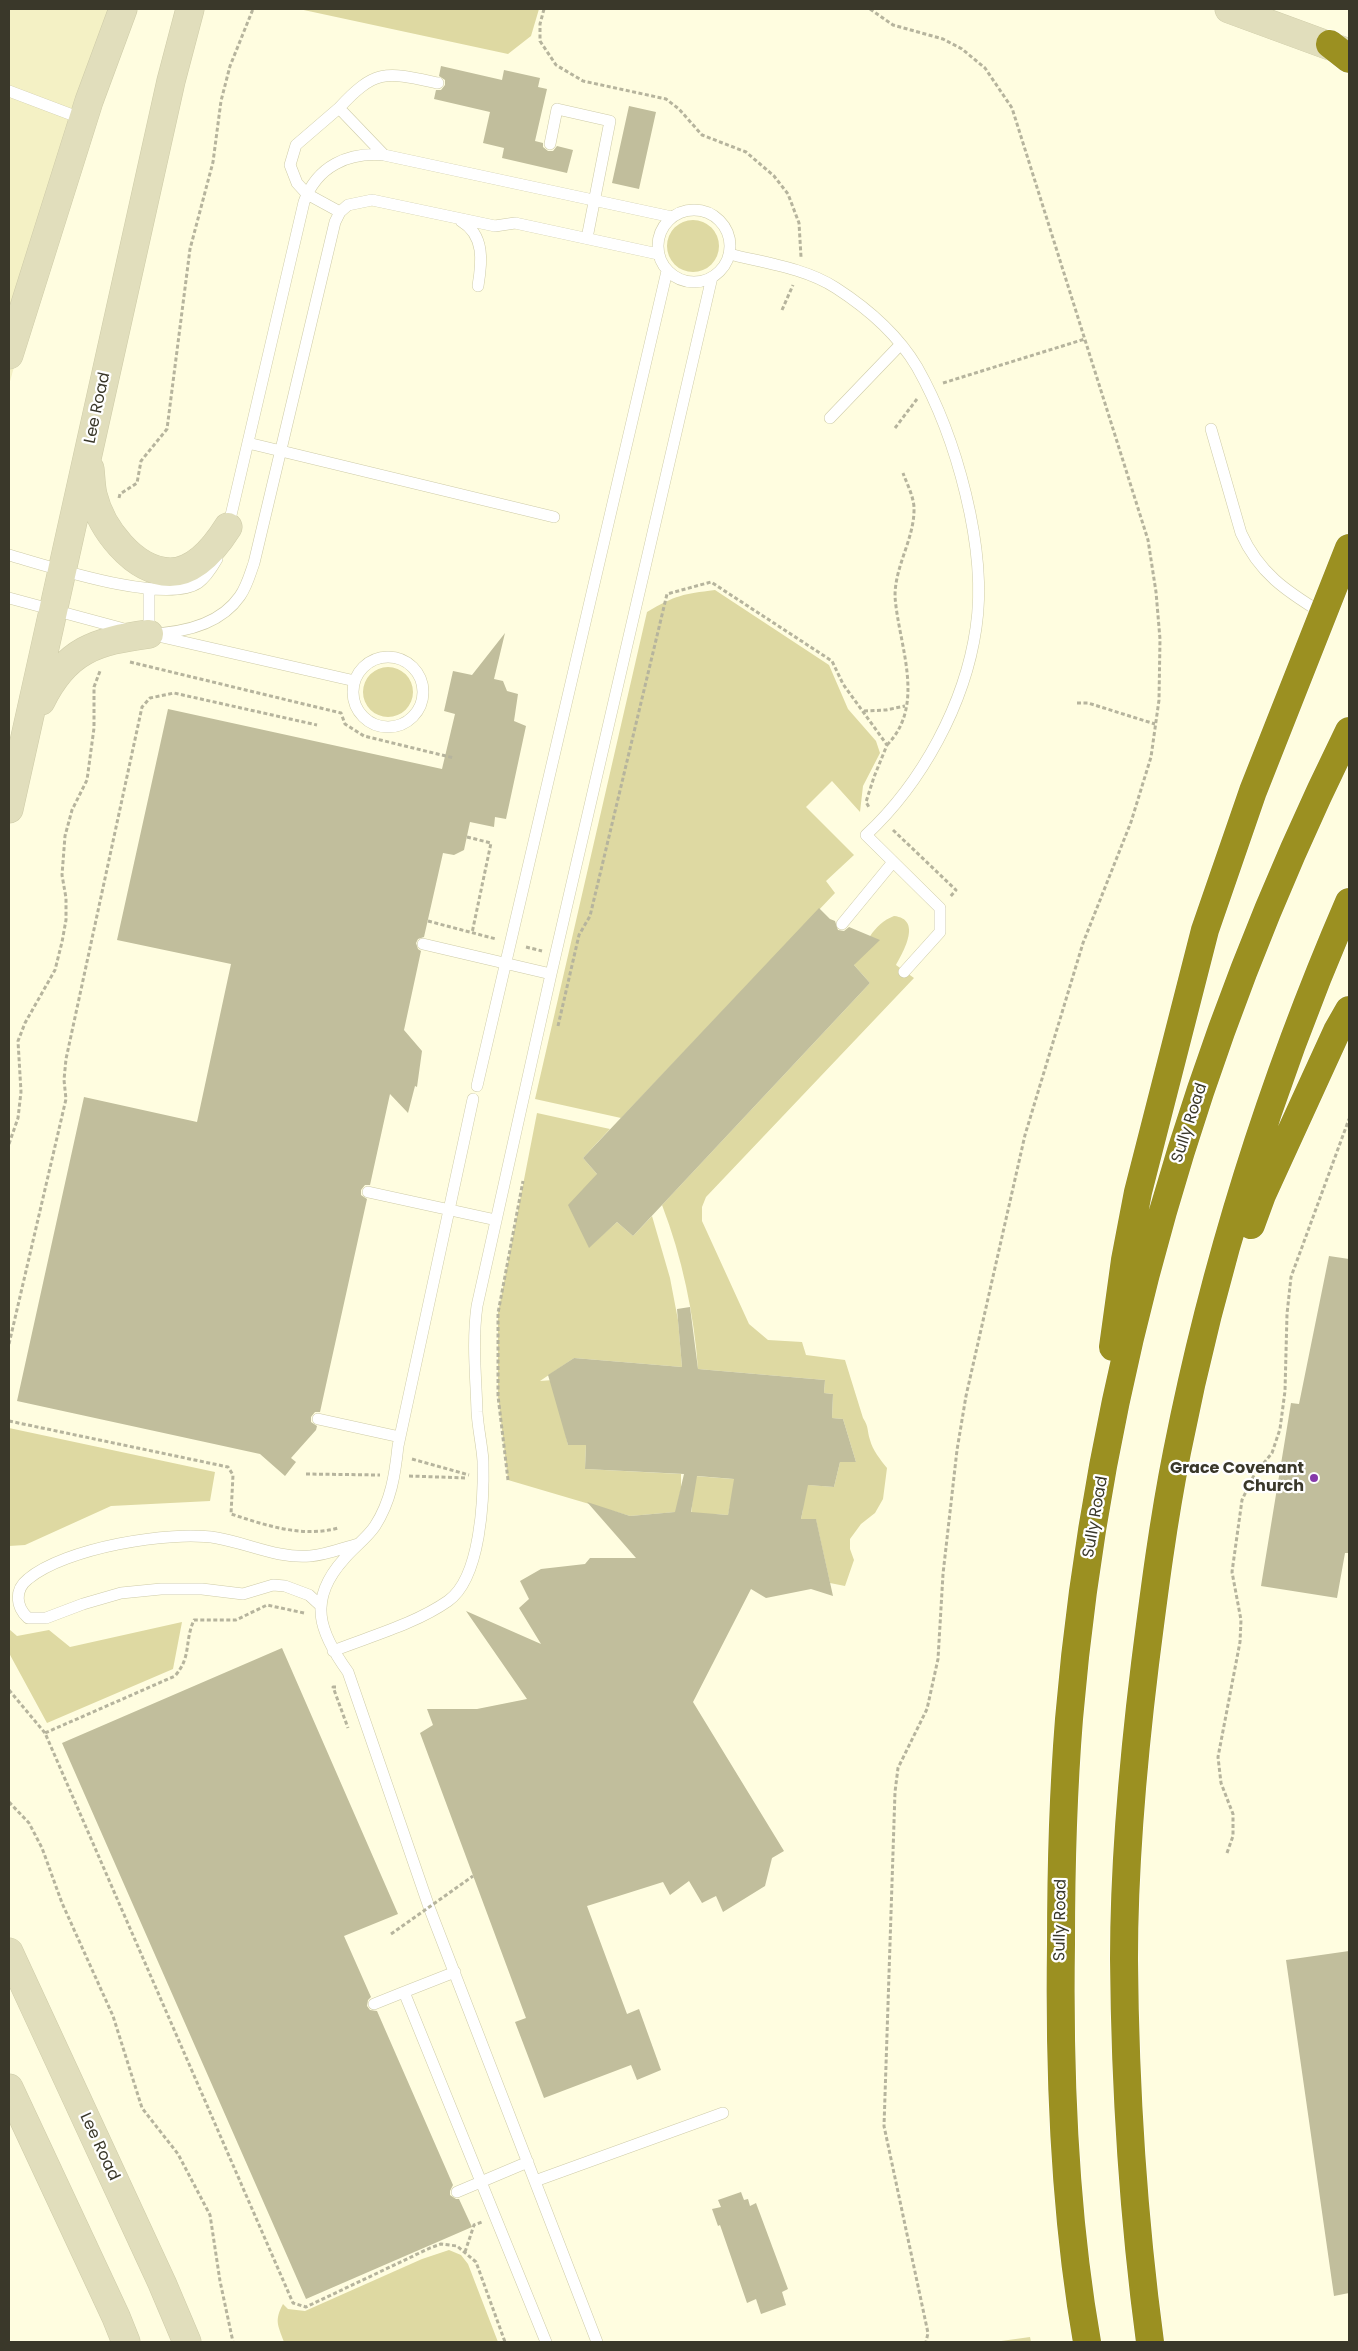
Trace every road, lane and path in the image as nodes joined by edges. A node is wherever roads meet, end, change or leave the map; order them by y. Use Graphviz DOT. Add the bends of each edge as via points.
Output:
graph roads {
  1 [pos="123,9"];
  2 [pos="253,9"];
  3 [pos="544,9"];
  4 [pos="870,9"];
  5 [pos="1229,9"];
  6 [pos="190,10"];
  7 [pos="1343,52"];
  8 [pos="438,83"];
  9 [pos="9,91"];
  10 [pos="339,108"];
  11 [pos="83,119"];
  12 [pos="550,144"];
  13 [pos="384,155"];
  14 [pos="307,194"];
  15 [pos="594,200"];
  16 [pos="340,212"];
  17 [pos="456,217"];
  18 [pos="672,217"];
  19 [pos="587,238"];
  20 [pos="658,254"];
  21 [pos="729,254"];
  22 [pos="797,270"];
  23 [pos="667,271"];
  24 [pos="712,277"];
  25 [pos="478,286"];
  26 [pos="782,310"];
  27 [pos="1085,339"];
  28 [pos="900,345"];
  29 [pos="9,355"];
  30 [pos="928,390"];
  31 [pos="830,418"];
  32 [pos="895,428"];
  33 [pos="1211,429"];
  34 [pos="248,443"];
  35 [pos="280,452"];
  36 [pos="88,456"];
  37 [pos="902,473"];
  38 [pos="119,503"];
  39 [pos="554,517"];
  40 [pos="228,527"];
  41 [pos="1349,548"];
  42 [pos="9,555"];
  43 [pos="63,570"];
  44 [pos="149,590"];
  45 [pos="9,598"];
  46 [pos="54,610"];
  47 [pos="1322,613"];
  48 [pos="149,634"];
  49 [pos="127,662"];
  50 [pos="102,666"];
  51 [pos="355,681"];
  52 [pos="1077,702"];
  53 [pos="905,706"];
  54 [pos="864,711"];
  55 [pos="1155,724"];
  56 [pos="317,725"];
  57 [pos="27,729"];
  58 [pos="1349,730"];
  59 [pos="887,745"];
  60 [pos="454,758"];
  61 [pos="9,809"];
  62 [pos="882,820"];
  63 [pos="467,837"];
  64 [pos="893,862"];
  65 [pos="1349,902"];
  66 [pos="940,908"];
  67 [pos="842,924"];
  68 [pos="472,933"];
  69 [pos="423,944"];
  70 [pos="506,964"];
  71 [pos="904,972"];
  72 [pos="551,974"];
  73 [pos="1349,1010"];
  74 [pos="556,1036"];
  75 [pos="477,1086"];
  76 [pos="473,1099"];
  77 [pos="1349,1119"];
  78 [pos="9,1144"];
  79 [pos="525,1172"];
  80 [pos="368,1192"];
  81 [pos="449,1211"];
  82 [pos="496,1220"];
  83 [pos="9,1344"];
  84 [pos="318,1419"];
  85 [pos="9,1421"];
  86 [pos="400,1437"];
  87 [pos="1177,1452"];
  88 [pos="508,1480"];
  89 [pos="338,1528"];
  90 [pos="358,1544"];
  91 [pos="1090,1544"];
  92 [pos="321,1606"];
  93 [pos="307,1617"];
  94 [pos="333,1651"];
  95 [pos="9,1690"];
  96 [pos="45,1733"];
  97 [pos="9,1802"];
  98 [pos="1226,1853"];
  99 [pos="473,1876"];
  100 [pos="391,1934"];
  101 [pos="9,1952"];
  102 [pos="455,1972"];
  103 [pos="404,1992"];
  104 [pos="374,2004"];
  105 [pos="9,2088"];
  106 [pos="723,2113"];
  107 [pos="528,2162"];
  108 [pos="535,2181"];
  109 [pos="482,2184"];
  110 [pos="456,2192"];
  111 [pos="186,2340"];
  112 [pos="126,2342"];
  113 [pos="233,2342"];
  114 [pos="505,2342"];
  115 [pos="546,2342"];
  116 [pos="597,2342"];
  117 [pos="926,2342"];
  118 [pos="1087,2342"];
  119 [pos="1150,2342"];
  1 -- 11 [label="street"];
  2 -- 38 [label="path" via="230,66 221,102 213,162 190,249 167,429 141,461 137,484 120,494"];
  3 -- 22 [label="path" via="540,41 556,66 583,81 666,99 702,135 746,152 774,176 788,194 800,223 802,252"];
  4 -- 27 [label="path" via="893,25 942,38 962,49 985,68 1012,108"];
  5 -- 7 [label="street"];
  6 -- 36 [label="street, Lee Road" via="169,90"];
  8 -- 10 [label="lane" via="398,76 373,78"];
  9 -- 11 [label="lane"];
  10 -- 13 [label="lane"];
  10 -- 14 [label="lane" via="296,145 290,166 297,183"];
  11 -- 29 [label="street"];
  12 -- 15 [label="lane" via="557,109 610,121"];
  13 -- 14 [label="lane" via="354,155 335,164 324,170"];
  13 -- 15 [label="lane"];
  14 -- 16 [label="lane"];
  14 -- 34 [label="lane"];
  15 -- 18 [label="lane"];
  15 -- 19 [label="lane"];
  16 -- 17 [label="lane" via="348,205 372,200"];
  16 -- 35 [label="lane"];
  17 -- 19 [label="lane" via="495,226 515,223"];
  17 -- 25 [label="lane" via="470,226 478,238 481,268"];
  18 -- 20 [label="lane" via="660,234"];
  18 -- 21 [label="lane" via="681,212 699,210 718,219 729,239"];
  19 -- 20 [label="lane"];
  20 -- 23 [label="lane"];
  21 -- 22 [label="lane"];
  21 -- 24 [label="lane" via="721,270"];
  22 -- 26 [label="path"];
  22 -- 28 [label="lane" via="836,288 882,325"];
  23 -- 24 [label="lane" via="691,282"];
  23 -- 70 [label="lane"];
  24 -- 72 [label="lane"];
  27 -- 30 [label="path" via="951,379"];
  27 -- 55 [label="path" via="1148,540 1153,566 1160,639 1159,700"];
  28 -- 30 [label="lane"];
  28 -- 31 [label="lane"];
  30 -- 32 [label="path" via="910,406"];
  30 -- 62 [label="lane" via="959,472 973,531 978,570 977,627 948,720 913,779"];
  33 -- 47 [label="lane" via="1246,545 1280,586"];
  34 -- 35 [label="lane"];
  34 -- 40 [label="lane"];
  35 -- 39 [label="lane"];
  35 -- 48 [label="lane" via="254,563 240,596 220,614 200,625"];
  36 -- 40 [label="street" via="93,496 101,514 118,544 140,562 169,572 183,569 206,556"];
  36 -- 43 [label="street, Lee Road"];
  37 -- 53 [label="path" via="914,506 910,537 896,584 896,607 909,686"];
  40 -- 44 [label="lane" via="223,550 198,582 182,589"];
  41 -- 47 [label="highway"];
  42 -- 43 [label="lane"];
  43 -- 44 [label="lane"];
  43 -- 46 [label="street, Lee Road"];
  44 -- 48 [label="lane"];
  45 -- 46 [label="lane"];
  46 -- 48 [label="lane"];
  46 -- 57 [label="street, Lee Road"];
  47 -- 91 [label="highway" via="1253,791 1205,930 1138,1192 1119,1292"];
  48 -- 51 [label="lane"];
  48 -- 57 [label="street" via="117,638 79,653 50,683"];
  49 -- 60 [label="path" via="340,712 345,724 364,736"];
  50 -- 78 [label="path" via="94,687 94,728 86,780 72,810 65,836 62,875 66,920 62,942 56,970 18,1041 21,1092 18,1118"];
  51 -- 51 [label="lane" via="355,704 367,720 376,724 397,725 408,720 421,705 422,684 417,672 398,658 377,659 366,665"];
  52 -- 55 [label="path" via="1088,702"];
  53 -- 54 [label="path"];
  53 -- 59 [label="path" via="898,734"];
  54 -- 59 [label="path"];
  54 -- 74 [label="path" via="843,684 832,661 711,582 667,594 590,916 579,935"];
  55 -- 117 [label="path" via="1143,783 1083,943 1025,1135 964,1405 943,1574 938,1659 927,1709 898,1768 884,2126 928,2333"];
  56 -- 83 [label="path" via="174,693 150,698 142,707 66,1059 66,1099"];
  57 -- 61 [label="street, Lee Road"];
  58 -- 91 [label="highway, Sully Road" via="1296,842 1225,1018 1192,1112 1133,1325"];
  59 -- 62 [label="path" via="866,802 872,813"];
  62 -- 64 [label="lane" via="866,835"];
  62 -- 66 [label="path" via="956,890"];
  63 -- 68 [label="path" via="491,843"];
  64 -- 66 [label="lane"];
  64 -- 67 [label="lane"];
  65 -- 87 [label="highway" via="1291,1044 1259,1141 1210,1309"];
  66 -- 71 [label="lane" via="940,932"];
  69 -- 70 [label="lane"];
  70 -- 72 [label="lane"];
  70 -- 75 [label="lane"];
  72 -- 82 [label="lane"];
  73 -- 87 [label="highway" via="1262,1195 1218,1316"];
  76 -- 81 [label="lane"];
  77 -- 98 [label="path" via="1291,1277 1280,1429 1272,1453 1254,1474 1242,1500 1232,1572 1241,1620 1240,1642 1218,1757 1221,1783 1233,1814 1233,1836"];
  79 -- 88 [label="path" via="498,1313 498,1396"];
  80 -- 81 [label="lane"];
  81 -- 82 [label="lane"];
  81 -- 86 [label="lane"];
  82 -- 94 [label="lane" via="475,1324 477,1415 483,1476 479,1528 469,1571 449,1600 432,1611"];
  84 -- 86 [label="lane"];
  85 -- 89 [label="path" via="228,1467 233,1475 231,1514 292,1530 311,1532"];
  86 -- 90 [label="lane" via="394,1484 385,1508 375,1527"];
  87 -- 119 [label="highway" via="1137,1730 1128,1842 1124,1956 1131,2176"];
  90 -- 92 [label="lane" via="330,1577"];
  90 -- 92 [label="lane" via="311,1556 216,1538 119,1543 56,1562 36,1572 25,1581 18,1599 18,1607 28,1618 46,1618 122,1593 202,1589 243,1594 273,1585 298,1590"];
  91 -- 118 [label="highway, Sully Road" via="1069,1720 1061,1867 1060,2028 1071,2219"];
  92 -- 94 [label="lane" via="324,1632"];
  93 -- 96 [label="path" via="304,1613 267,1605 236,1620 194,1620 184,1665 175,1676"];
  94 -- 102 [label="lane" via="348,1672 429,1907"];
  95 -- 96 [label="path"];
  96 -- 114 [label="path" via="293,2302 306,2307 430,2248 441,2244 457,2246 476,2262"];
  97 -- 113 [label="path" via="29,1823 42,1848 62,1903 113,2016 142,2108 178,2154 210,2215"];
  99 -- 100 [label="path, bridge"];
  101 -- 111 [label="street, Lee Road"];
  102 -- 103 [label="lane"];
  102 -- 107 [label="lane"];
  103 -- 104 [label="lane"];
  103 -- 109 [label="lane"];
  105 -- 112 [label="street"];
  106 -- 108 [label="lane"];
  107 -- 108 [label="lane"];
  107 -- 109 [label="lane"];
  108 -- 116 [label="lane"];
  109 -- 110 [label="lane"];
  109 -- 115 [label="lane"];
}
